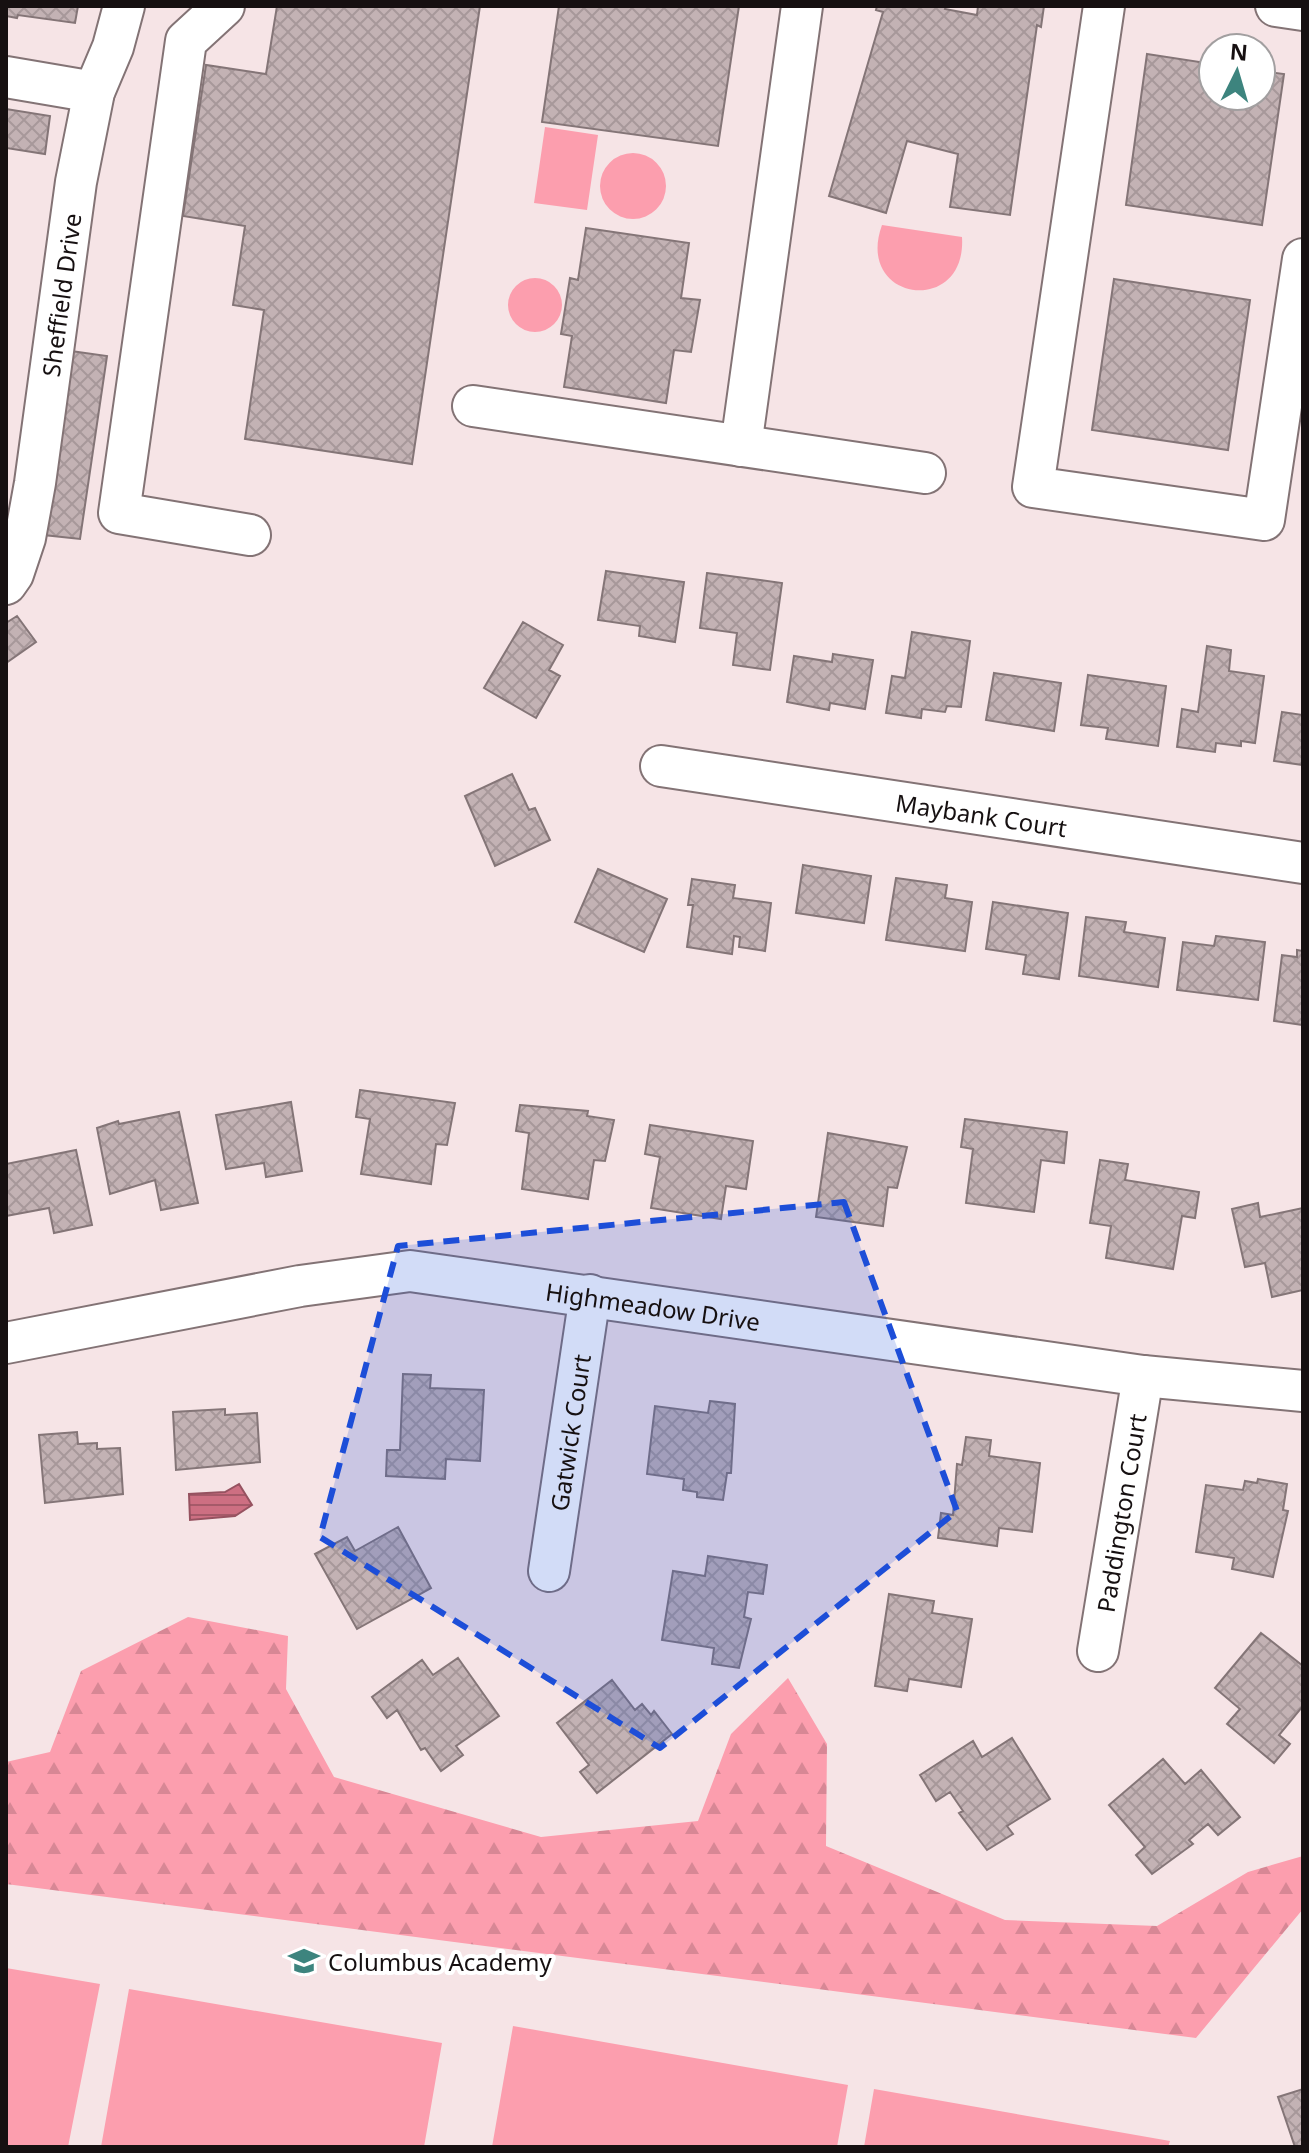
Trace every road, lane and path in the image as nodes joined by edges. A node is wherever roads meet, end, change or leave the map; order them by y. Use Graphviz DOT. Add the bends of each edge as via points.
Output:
graph roads {
  1 [pos="124,6"];
  2 [pos="224,6"];
  3 [pos="802,6"];
  4 [pos="1104,6"];
  5 [pos="1276,6"];
  6 [pos="1303,10"];
  7 [pos="6,77"];
  8 [pos="94,92"];
  9 [pos="1303,259"];
  10 [pos="473,406"];
  11 [pos="741,446"];
  12 [pos="925,473"];
  13 [pos="250,535"];
  14 [pos="6,584"];
  15 [pos="661,766"];
  16 [pos="1303,863"];
  17 [pos="590,1295"];
  18 [pos="6,1343"];
  19 [pos="1143,1376"];
  20 [pos="1303,1391"];
  21 [pos="549,1571"];
  22 [pos="1098,1651"];
  1 -- 8 [label="street, Sheffield Drive"];
  2 -- 13 [label="street" via="186,41 119,513"];
  3 -- 11 [label="street"];
  4 -- 9 [label="street" via="1033,487 1264,520"];
  5 -- 6 [label="street"];
  7 -- 8 [label="street"];
  8 -- 14 [label="street, Sheffield Drive" via="76,182 35,483 25,538"];
  10 -- 11 [label="street"];
  11 -- 12 [label="street"];
  15 -- 16 [label="street, Maybank Court"];
  17 -- 18 [label="street, Highmeadow Drive" via="410,1271 300,1286"];
  17 -- 19 [label="street, Highmeadow Drive"];
  17 -- 21 [label="street, Gatwick Court"];
  19 -- 20 [label="street, Highmeadow Drive"];
  19 -- 22 [label="street, Paddington Court"];
}
